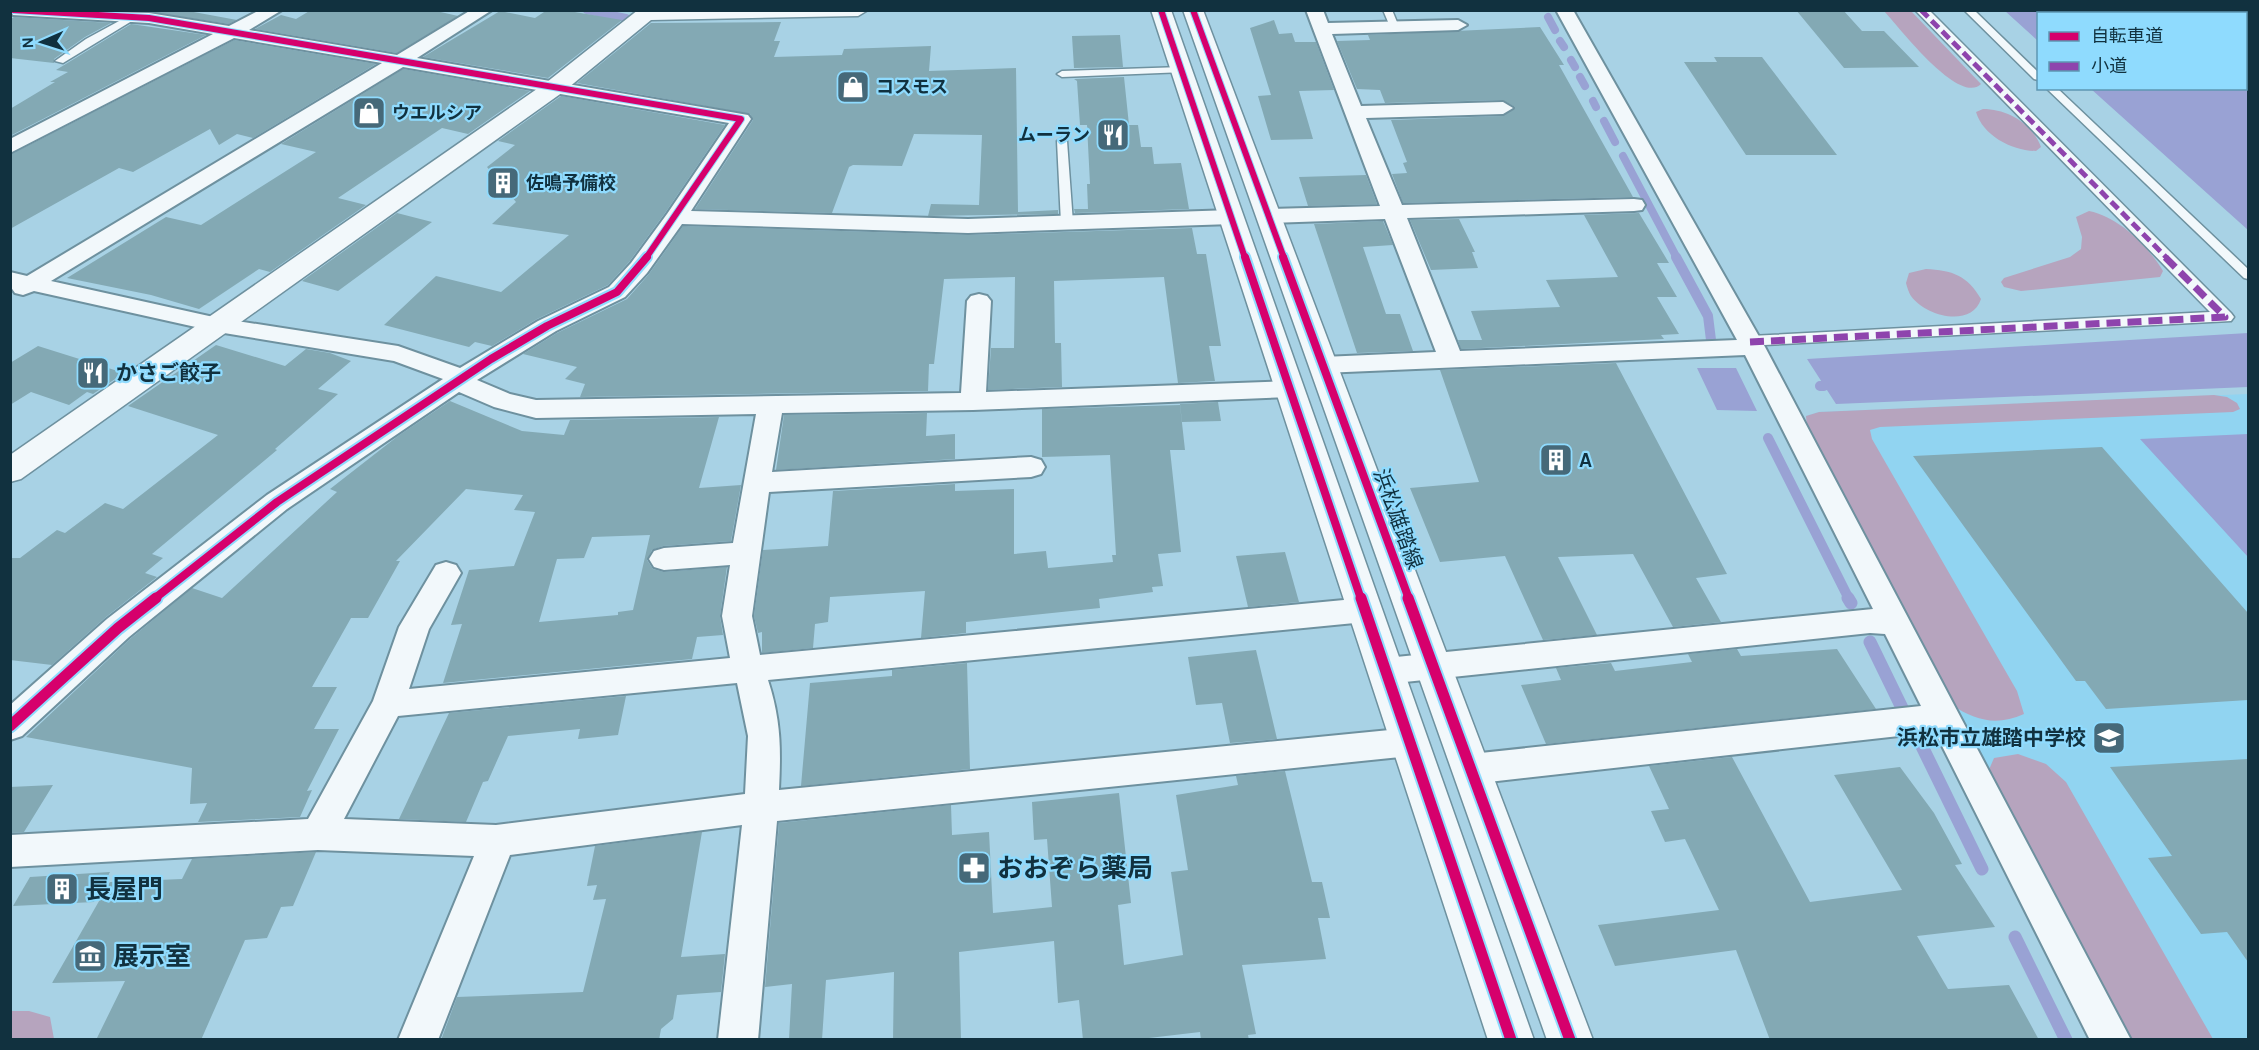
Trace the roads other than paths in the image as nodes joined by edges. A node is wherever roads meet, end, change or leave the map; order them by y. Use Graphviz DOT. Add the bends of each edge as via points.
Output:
graph roads {
  1 [pos="13,10"];
  2 [pos="274,10"];
  3 [pos="484,10"];
  4 [pos="858,10"];
  5 [pos="1161,10"];
  6 [pos="1193,10"];
  7 [pos="1564,10"];
  8 [pos="1921,10"];
  9 [pos="1968,10"];
  10 [pos="650,12"];
  11 [pos="142,13"];
  12 [pos="1390,19"];
  13 [pos="1317,20"];
  14 [pos="1458,25"];
  15 [pos="233,32"];
  16 [pos="400,61"];
  17 [pos="60,62"];
  18 [pos="1182,70"];
  19 [pos="1062,75"];
  20 [pos="2037,76"];
  21 [pos="555,87"];
  22 [pos="2053,90"];
  23 [pos="1503,108"];
  24 [pos="1354,112"];
  25 [pos="1062,141"];
  26 [pos="10,147"];
  27 [pos="1634,205"];
  28 [pos="1393,211"];
  29 [pos="1268,216"];
  30 [pos="676,217"];
  31 [pos="1232,217"];
  32 [pos="1067,223"];
  33 [pos="2248,274"];
  34 [pos="17,286"];
  35 [pos="979,301"];
  36 [pos="218,325"];
  37 [pos="1752,345"];
  38 [pos="1451,359"];
  39 [pos="1323,365"];
  40 [pos="459,380"];
  41 [pos="1290,389"];
  42 [pos="973,401"];
  43 [pos="771,405"];
  44 [pos="1031,467"];
  45 [pos="10,471"];
  46 [pos="756,483"];
  47 [pos="746,553"];
  48 [pos="664,559"];
  49 [pos="446,573"];
  50 [pos="1365,610"];
  51 [pos="1895,622"];
  52 [pos="1433,667"];
  53 [pos="748,669"];
  54 [pos="1386,671"];
  55 [pos="388,704"];
  56 [pos="1944,717"];
  57 [pos="10,726"];
  58 [pos="1410,742"];
  59 [pos="1471,769"];
  60 [pos="761,807"];
  61 [pos="318,834"];
  62 [pos="496,841"];
  63 [pos="10,851"];
  64 [pos="418,1040"];
  65 [pos="738,1040"];
  66 [pos="1511,1040"];
  67 [pos="1570,1040"];
  68 [pos="2111,1040"];
  1 -- 11 [label="street"];
  2 -- 15 [label="street"];
  3 -- 16 [label="street"];
  4 -- 10 [label="main road"];
  5 -- 18 [label="main road"];
  6 -- 29 [label="main road, 浜松雄踏線"];
  7 -- 37 [label="street"];
  8 -- 37 [label="street" via="2225,317"];
  9 -- 20 [label="lane"];
  10 -- 21 [label="main road"];
  11 -- 15 [label="street"];
  11 -- 17 [label="lane" via="89,41"];
  12 -- 13 [label="street"];
  12 -- 14 [label="street"];
  13 -- 24 [label="street"];
  15 -- 16 [label="street"];
  15 -- 26 [label="street"];
  16 -- 21 [label="street"];
  16 -- 34 [label="street"];
  18 -- 19 [label="lane"];
  18 -- 31 [label="main road"];
  21 -- 30 [label="street" via="741,119"];
  21 -- 36 [label="main road"];
  22 -- 33 [label="lane"];
  23 -- 24 [label="street"];
  24 -- 28 [label="street"];
  25 -- 32 [label="lane"];
  27 -- 28 [label="street"];
  28 -- 29 [label="street"];
  28 -- 38 [label="street"];
  29 -- 39 [label="main road, 浜松雄踏線"];
  30 -- 32 [label="street" via="968,226"];
  30 -- 40 [label="street" via="617,292 519,342"];
  31 -- 32 [label="street"];
  31 -- 41 [label="main road"];
  34 -- 36 [label="street"];
  35 -- 42 [label="street"];
  36 -- 40 [label="street" via="398,354 453,374"];
  36 -- 45 [label="main road"];
  37 -- 38 [label="street"];
  37 -- 51 [label="street"];
  38 -- 39 [label="street"];
  39 -- 52 [label="main road, 浜松雄踏線"];
  40 -- 43 [label="street" via="503,400 536,409"];
  40 -- 57 [label="street" via="327,467 225,541 118,628"];
  41 -- 42 [label="street"];
  41 -- 50 [label="main road"];
  42 -- 43 [label="street"];
  43 -- 46 [label="street"];
  44 -- 46 [label="street"];
  46 -- 47 [label="street"];
  47 -- 48 [label="street"];
  47 -- 53 [label="street" via="737,616"];
  49 -- 55 [label="street" via="414,627"];
  50 -- 53 [label="street"];
  50 -- 54 [label="main road"];
  51 -- 52 [label="street" via="1870,621"];
  51 -- 56 [label="street"];
  52 -- 54 [label="street"];
  52 -- 59 [label="main road, 浜松雄踏線"];
  53 -- 55 [label="street"];
  53 -- 60 [label="street" via="760,704 765,736"];
  54 -- 58 [label="main road"];
  55 -- 61 [label="street"];
  56 -- 59 [label="street"];
  56 -- 68 [label="street"];
  58 -- 60 [label="street"];
  58 -- 66 [label="main road"];
  59 -- 67 [label="main road, 浜松雄踏線"];
  60 -- 62 [label="street"];
  60 -- 65 [label="street"];
  61 -- 62 [label="street"];
  61 -- 63 [label="street"];
  62 -- 64 [label="street" via="490,865"];
}
